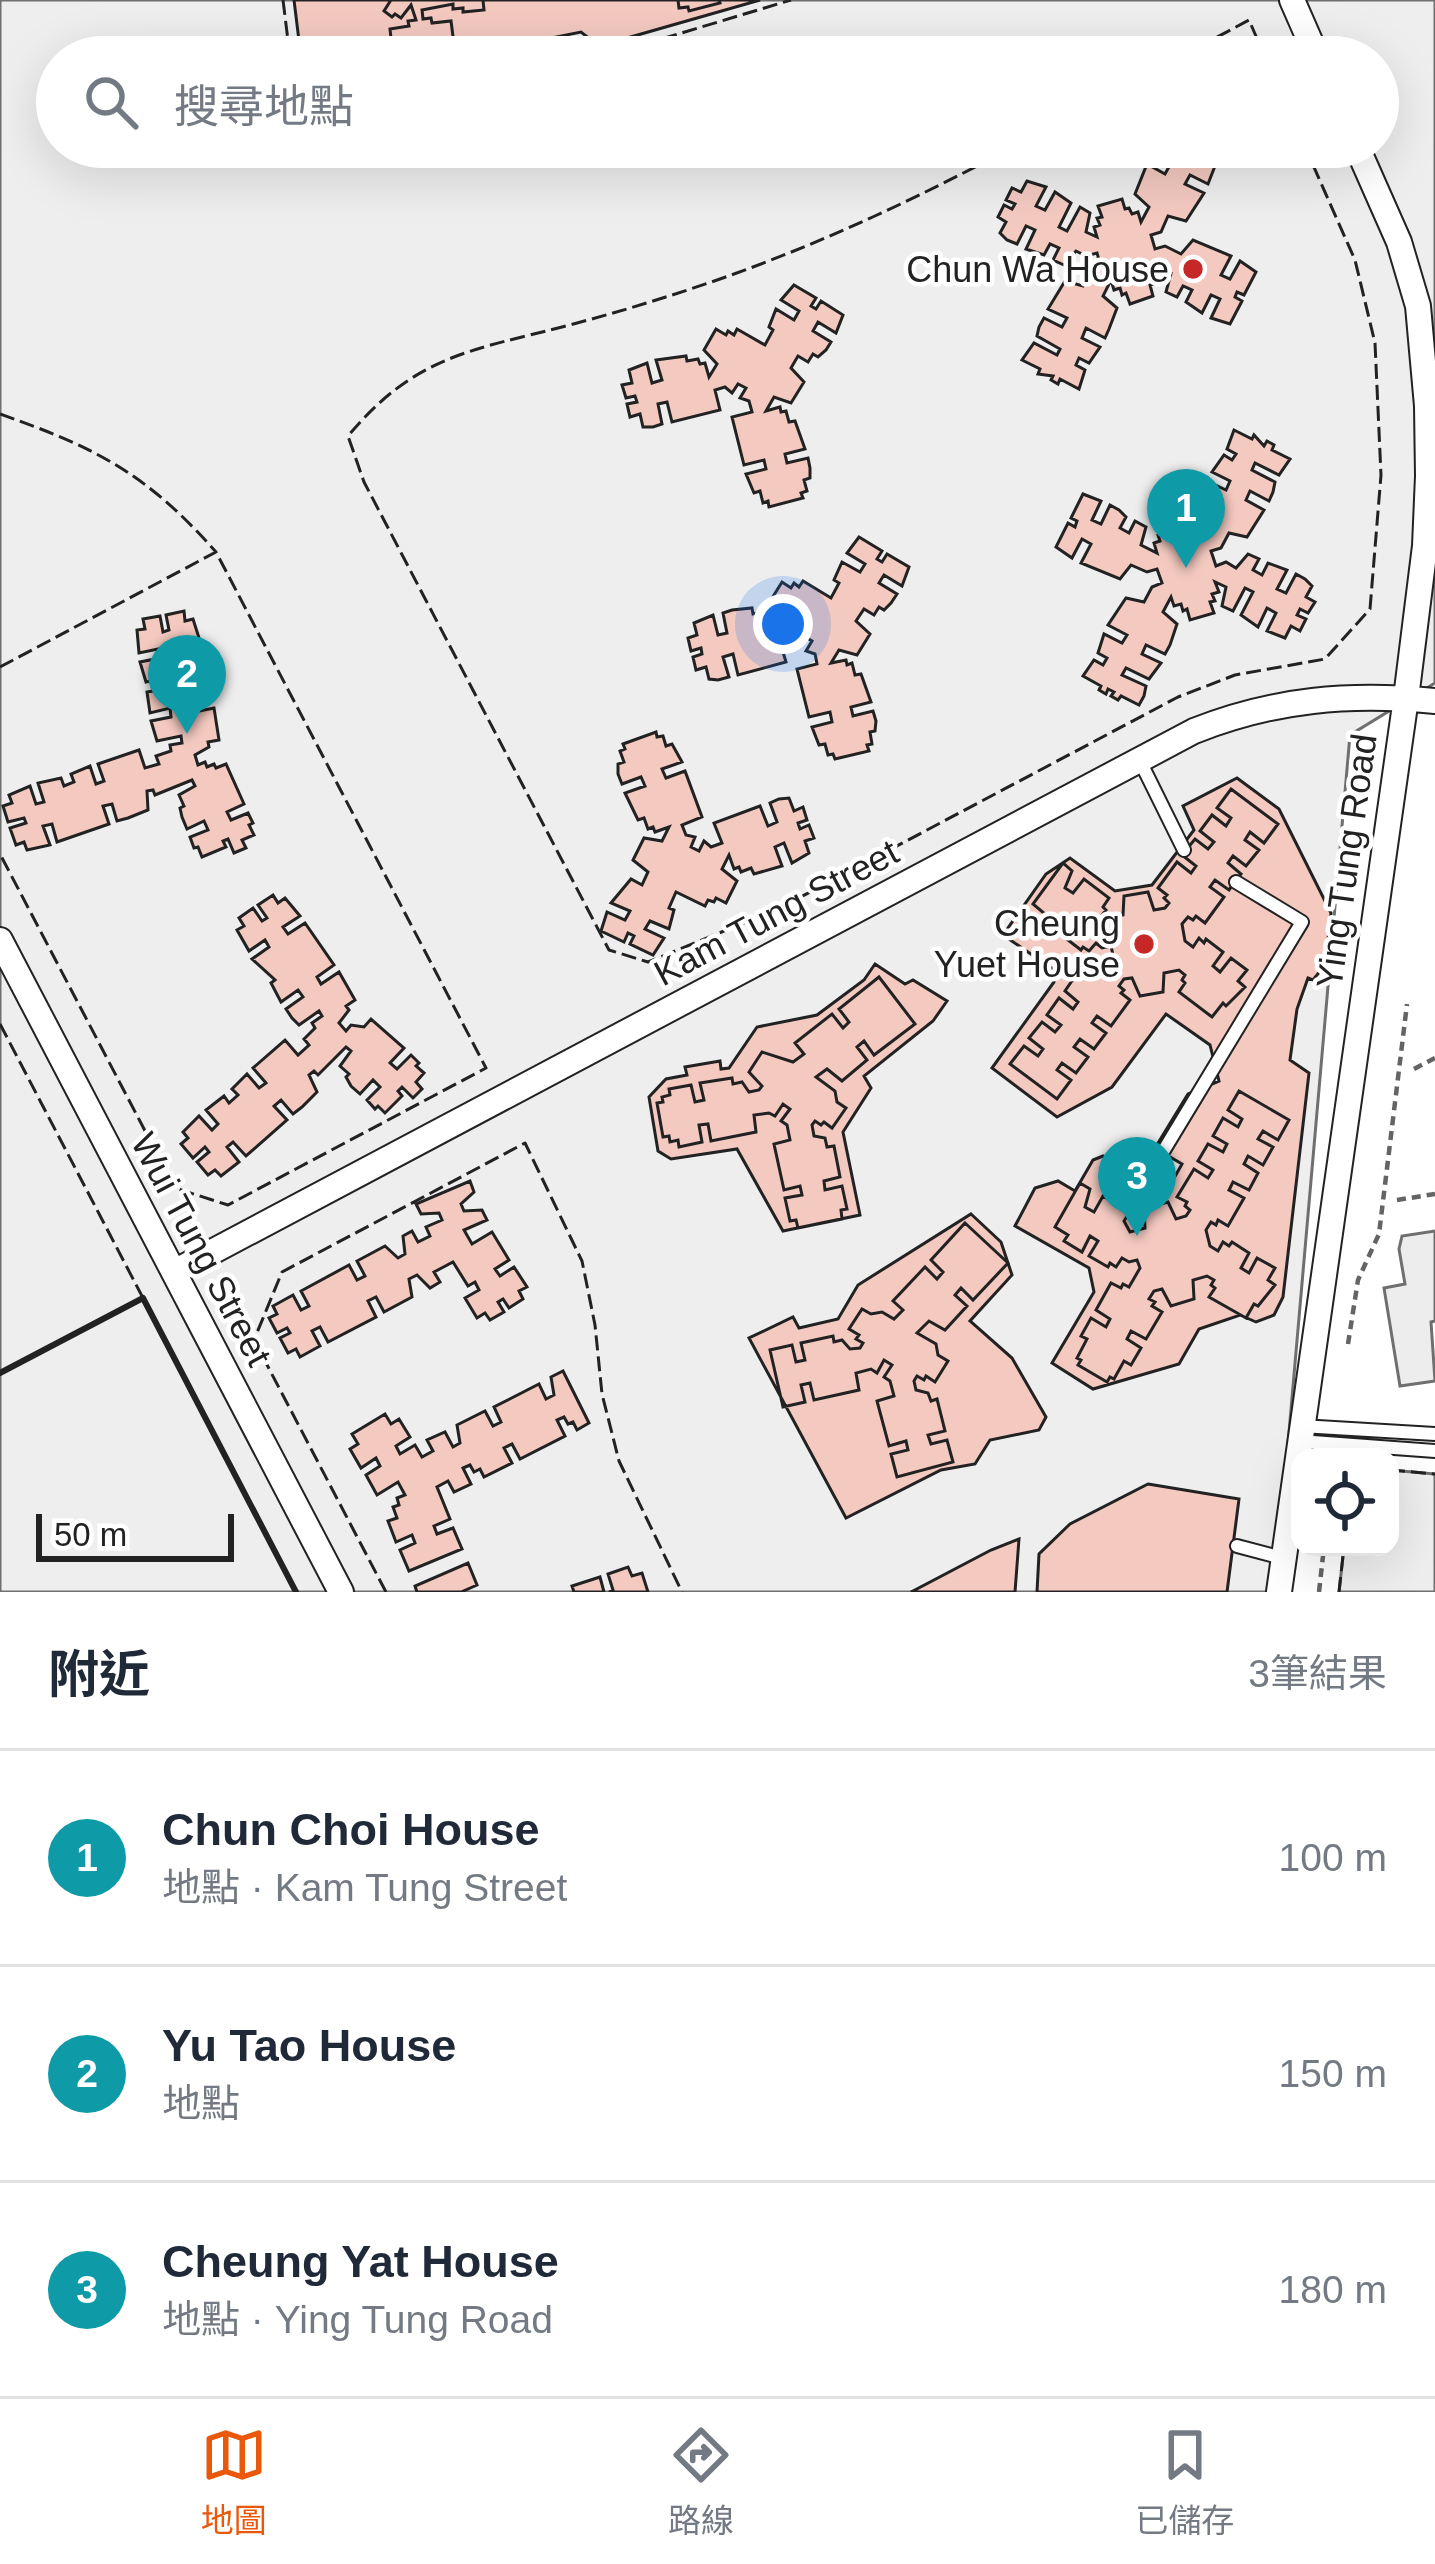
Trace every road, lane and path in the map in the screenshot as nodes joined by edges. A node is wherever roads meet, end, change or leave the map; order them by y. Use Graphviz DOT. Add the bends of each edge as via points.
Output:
graph roads {
  1 [pos="1292,0"];
  2 [pos="1308,36"];
  3 [pos="1366,168"];
  4 [pos="1406,698"];
  5 [pos="1435,701"];
  6 [pos="1139,758"];
  7 [pos="1184,850"];
  8 [pos="1236,882"];
  9 [pos="0,940"];
  10 [pos="1407,1004"];
  11 [pos="1435,1058"];
  12 [pos="1414,1069"];
  13 [pos="1164,1150"];
  14 [pos="1435,1194"];
  15 [pos="1397,1200"];
  16 [pos="174,1272"];
  17 [pos="1348,1344"];
  18 [pos="1299,1434"];
  19 [pos="1435,1434"];
  20 [pos="1435,1450"];
  21 [pos="1237,1546"];
  22 [pos="1323,1556"];
  23 [pos="1282,1558"];
  24 [pos="341,1592"];
  25 [pos="1279,1592"];
  26 [pos="1319,1592"];
  1 -- 2 [label="street"];
  3 -- 4 [label="street, Ying Tung Road" via="1410,274 1422,337 1425,545"];
  4 -- 5 [label="street, Kam Tung Street"];
  4 -- 6 [label="street, Kam Tung Street" via="1276,704"];
  4 -- 18 [label="street, Ying Tung Road"];
  6 -- 7 [label="lane"];
  6 -- 16 [label="street, Kam Tung Street"];
  8 -- 13 [label="lane" via="1302,922"];
  9 -- 16 [label="street, Wui Tung Street"];
  10 -- 17 [label="path" via="1379,1234 1358,1280"];
  11 -- 12 [label="path"];
  14 -- 15 [label="path"];
  16 -- 24 [label="street, Wui Tung Street"];
  18 -- 19 [label="lane"];
  18 -- 20 [label="lane"];
  18 -- 23 [label="street, Ying Tung Road"];
  21 -- 23 [label="lane"];
  22 -- 26 [label="path"];
  23 -- 25 [label="street, Ying Tung Road"];
}
